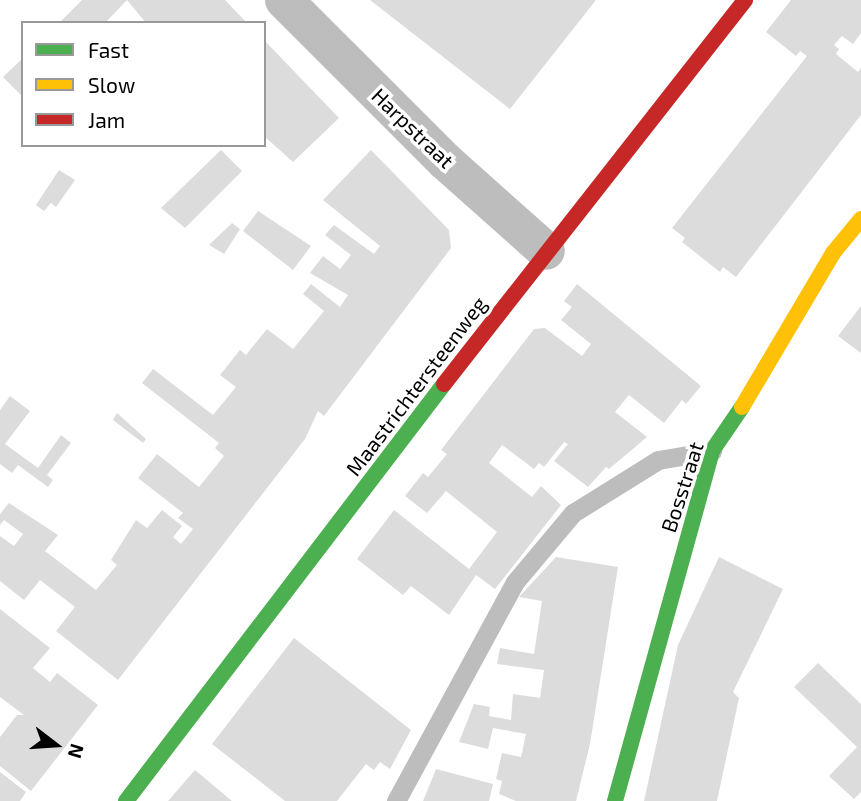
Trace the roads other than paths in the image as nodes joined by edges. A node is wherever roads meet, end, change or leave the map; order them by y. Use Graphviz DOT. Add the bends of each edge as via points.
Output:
graph roads {
  1 [pos="284,0"];
  2 [pos="745,0"];
  3 [pos="861,219"];
  4 [pos="546,251"];
  5 [pos="712,451"];
  6 [pos="126,801"];
  7 [pos="396,801"];
  8 [pos="615,801"];
  1 -- 4 [label="street, Harpstraat" via="445,161"];
  2 -- 4 [label="main road, Maastrichtersteenweg"];
  3 -- 5 [label="main road, Bosstraat" via="833,253 751,394"];
  4 -- 6 [label="main road, Maastrichtersteenweg"];
  5 -- 7 [label="lane" via="658,460 573,513 515,582"];
  5 -- 8 [label="main road, Bosstraat"];
}
